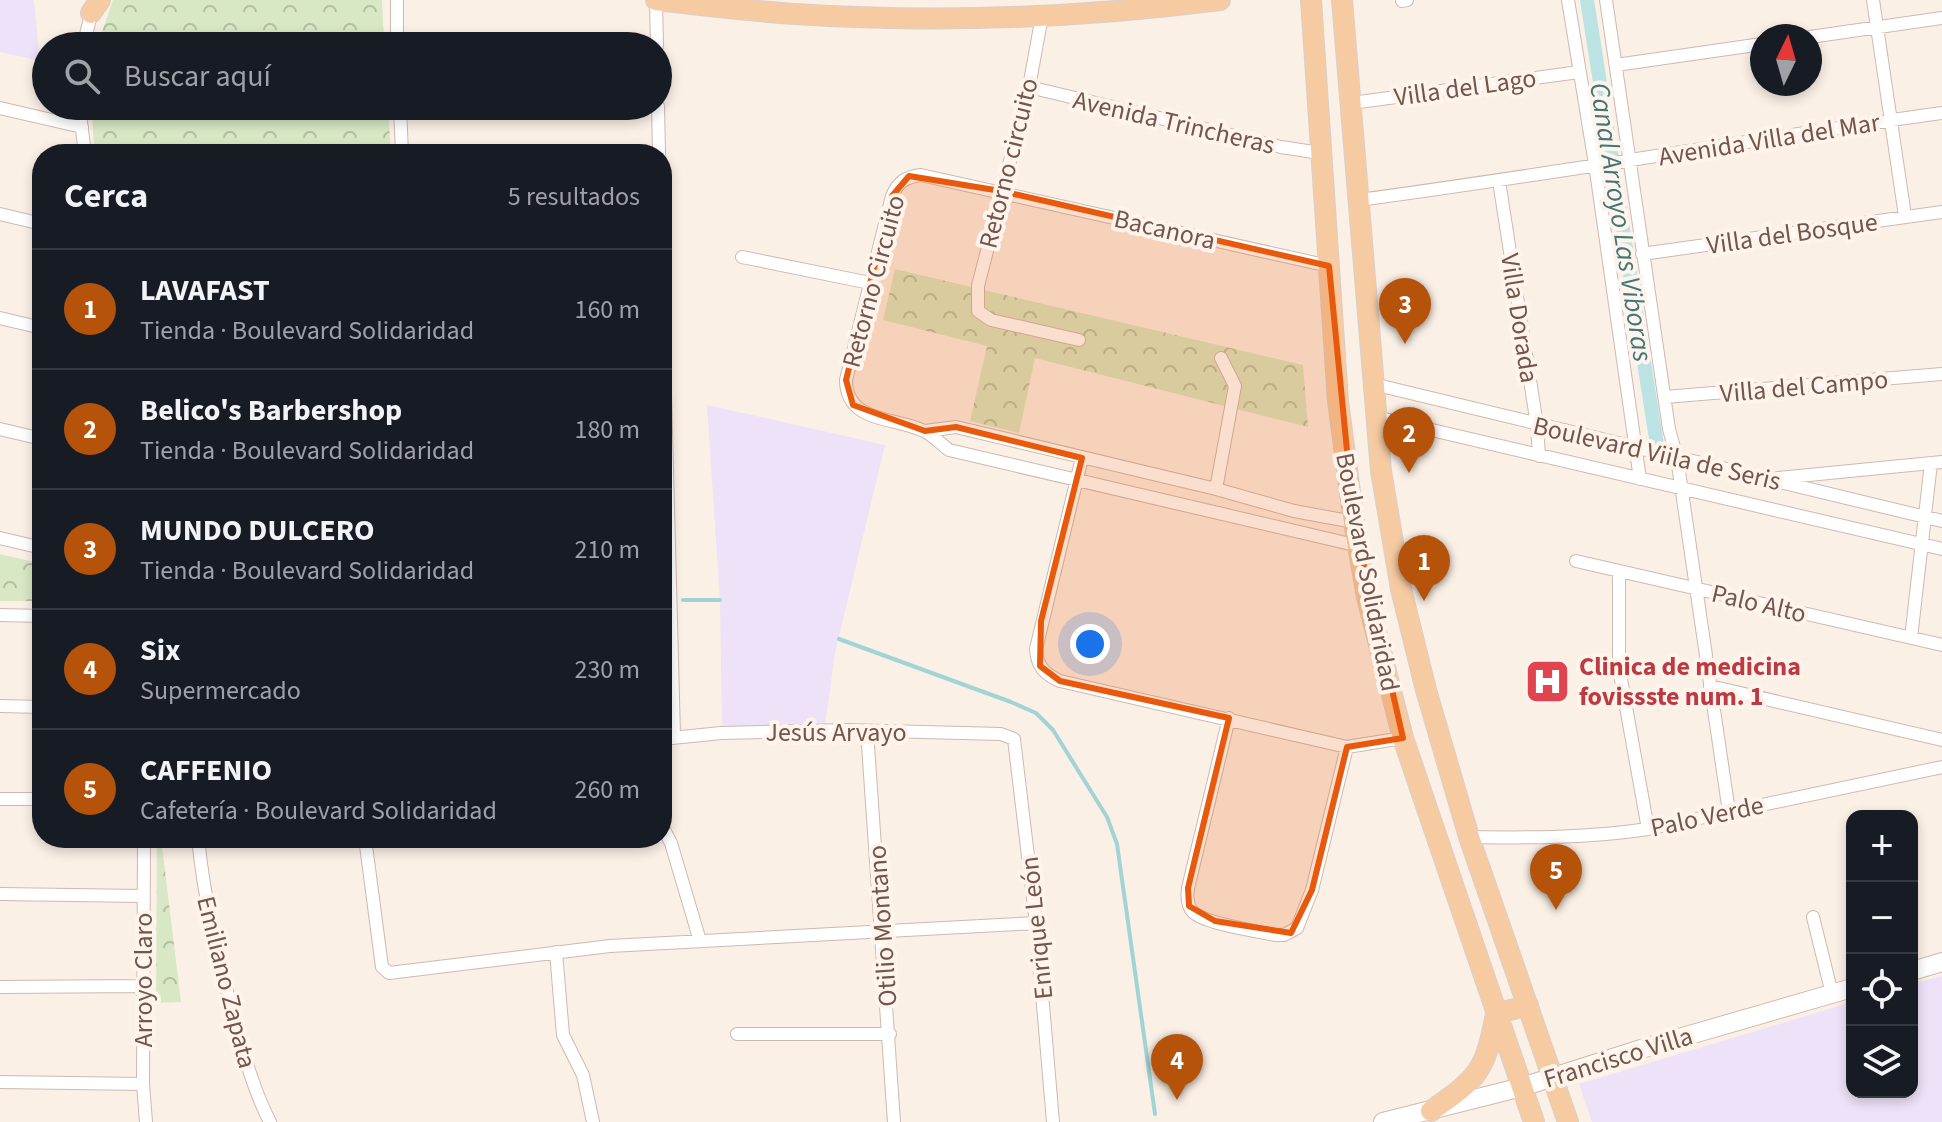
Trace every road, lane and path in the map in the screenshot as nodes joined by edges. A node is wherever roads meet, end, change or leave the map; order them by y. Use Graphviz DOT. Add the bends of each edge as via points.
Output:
graph roads {
  1 [pos="397,0"];
  2 [pos="656,0"];
  3 [pos="1220,0"];
  4 [pos="1311,0"];
  5 [pos="1342,0"];
  6 [pos="1568,0"];
  7 [pos="1606,0"];
  8 [pos="1873,0"];
  9 [pos="94,3"];
  10 [pos="1042,16"];
  11 [pos="1942,18"];
  12 [pos="1877,28"];
  13 [pos="87,32"];
  14 [pos="397,32"];
  15 [pos="657,32"];
  16 [pos="1822,35"];
  17 [pos="1750,46"];
  18 [pos="1616,65"];
  19 [pos="1579,72"];
  20 [pos="1029,87"];
  21 [pos="1352,103"];
  22 [pos="0,108"];
  23 [pos="1942,113"];
  24 [pos="32,115"];
  25 [pos="52,120"];
  26 [pos="81,120"];
  27 [pos="401,120"];
  28 [pos="658,120"];
  29 [pos="1891,120"];
  30 [pos="82,127"];
  31 [pos="84,144"];
  32 [pos="402,144"];
  33 [pos="659,144"];
  34 [pos="1320,153"];
  35 [pos="1628,161"];
  36 [pos="1597,164"];
  37 [pos="1499,181"];
  38 [pos="1001,191"];
  39 [pos="1359,200"];
  40 [pos="1942,212"];
  41 [pos="0,214"];
  42 [pos="1905,216"];
  43 [pos="32,222"];
  44 [pos="1642,254"];
  45 [pos="742,257"];
  46 [pos="1329,266"];
  47 [pos="870,283"];
  48 [pos="0,318"];
  49 [pos="32,326"];
  50 [pos="1079,340"];
  51 [pos="1221,358"];
  52 [pos="1942,374"];
  53 [pos="1373,384"];
  54 [pos="1665,397"];
  55 [pos="1376,417"];
  56 [pos="1537,425"];
  57 [pos="0,429"];
  58 [pos="925,431"];
  59 [pos="32,437"];
  60 [pos="1636,449"];
  61 [pos="1539,456"];
  62 [pos="1082,458"];
  63 [pos="1677,458"];
  64 [pos="1936,462"];
  65 [pos="1640,479"];
  66 [pos="1766,479"];
  67 [pos="1076,480"];
  68 [pos="1216,489"];
  69 [pos="1680,489"];
  70 [pos="1294,511"];
  71 [pos="1924,517"];
  72 [pos="1942,521"];
  73 [pos="1354,522"];
  74 [pos="1291,532"];
  75 [pos="0,538"];
  76 [pos="1921,544"];
  77 [pos="32,546"];
  78 [pos="1359,546"];
  79 [pos="1942,549"];
  80 [pos="1576,561"];
  81 [pos="1619,571"];
  82 [pos="1695,589"];
  83 [pos="0,615"];
  84 [pos="32,616"];
  85 [pos="1911,638"];
  86 [pos="1942,645"];
  87 [pos="1710,686"];
  88 [pos="0,706"];
  89 [pos="32,707"];
  90 [pos="1229,718"];
  91 [pos="867,731"];
  92 [pos="1010,736"];
  93 [pos="672,738"];
  94 [pos="1403,738"];
  95 [pos="1942,740"];
  96 [pos="1347,747"];
  97 [pos="1942,767"];
  98 [pos="0,799"];
  99 [pos="32,799"];
  100 [pos="1729,812"];
  101 [pos="1648,829"];
  102 [pos="1469,837"];
  103 [pos="672,846"];
  104 [pos="144,848"];
  105 [pos="199,848"];
  106 [pos="366,848"];
  107 [pos="0,894"];
  108 [pos="143,896"];
  109 [pos="1813,917"];
  110 [pos="1036,923"];
  111 [pos="881,933"];
  112 [pos="700,941"];
  113 [pos="556,952"];
  114 [pos="1942,962"];
  115 [pos="1918,969"];
  116 [pos="143,986"];
  117 [pos="0,987"];
  118 [pos="1846,990"];
  119 [pos="1832,994"];
  120 [pos="1528,1005"];
  121 [pos="1496,1014"];
  122 [pos="737,1034"];
  123 [pos="890,1034"];
  124 [pos="1552,1076"];
  125 [pos="0,1082"];
  126 [pos="143,1084"];
  127 [pos="1522,1087"];
  128 [pos="1431,1111"];
  129 [pos="146,1122"];
  130 [pos="270,1122"];
  131 [pos="593,1122"];
  132 [pos="894,1122"];
  133 [pos="1053,1122"];
  134 [pos="1383,1122"];
  135 [pos="1534,1122"];
  136 [pos="1568,1122"];
  1 -- 14 [label="street"];
  2 -- 10 [label="main road" via="794,14"];
  2 -- 15 [label="street"];
  3 -- 10 [label="main road"];
  4 -- 34 [label="main road, Boulevard Solidaridad"];
  5 -- 21 [label="main road, Boulevard Solidaridad"];
  6 -- 19 [label="street"];
  7 -- 18 [label="street"];
  8 -- 12 [label="street"];
  9 -- 13 [label="street"];
  10 -- 20 [label="street, Retorno circuito"];
  11 -- 12 [label="street"];
  12 -- 16 [label="street"];
  12 -- 29 [label="street"];
  17 -- 18 [label="street"];
  18 -- 35 [label="street"];
  19 -- 21 [label="street, Villa del Lago"];
  19 -- 36 [label="street"];
  20 -- 34 [label="street, Avenida Trincheras"];
  20 -- 38 [label="street, Retorno circuito"];
  21 -- 39 [label="main road, Boulevard Solidaridad"];
  22 -- 24 [label="street"];
  23 -- 29 [label="street, Avenida Villa del Mar"];
  25 -- 30 [label="street"];
  26 -- 30 [label="street"];
  27 -- 32 [label="street"];
  28 -- 33 [label="street"];
  29 -- 35 [label="street, Avenida Villa del Mar"];
  29 -- 42 [label="street"];
  30 -- 31 [label="street"];
  34 -- 46 [label="main road, Boulevard Solidaridad"];
  35 -- 36 [label="street, Avenida Villa del Mar"];
  35 -- 44 [label="street"];
  36 -- 37 [label="street, Avenida Villa del Mar"];
  36 -- 60 [label="street"];
  37 -- 39 [label="street, Avenida Villa del Mar"];
  37 -- 56 [label="street, Villa Dorada"];
  38 -- 46 [label="street, Bacanora"];
  38 -- 47 [label="street, Retorno Circuito" via="921,175 900,182"];
  38 -- 50 [label="street, Retorno circuito" via="978,286 978,311 991,320"];
  39 -- 53 [label="main road, Boulevard Solidaridad"];
  40 -- 42 [label="street, Villa del Bosque"];
  41 -- 43 [label="street"];
  42 -- 44 [label="street, Villa del Bosque"];
  44 -- 54 [label="street"];
  45 -- 47 [label="street"];
  46 -- 73 [label="main road, Boulevard Solidaridad" via="1338,401"];
  47 -- 58 [label="street, Retorno Circuito" via="846,392 862,412"];
  48 -- 49 [label="street"];
  51 -- 68 [label="street" via="1235,386"];
  52 -- 54 [label="street, Villa del Campo"];
  53 -- 55 [label="main road, Boulevard Solidaridad"];
  53 -- 56 [label="street, Boulevard Viila de Seris"];
  54 -- 63 [label="street"];
  55 -- 61 [label="street, Boulevard Viila de Seris"];
  55 -- 102 [label="main road, Boulevard Solidaridad" via="1401,589"];
  56 -- 60 [label="street, Boulevard Viila de Seris"];
  56 -- 61 [label="street, Villa Dorada"];
  57 -- 59 [label="street"];
  58 -- 62 [label="street" via="956,427"];
  58 -- 67 [label="street" via="949,450"];
  60 -- 63 [label="street, Boulevard Viila de Seris"];
  60 -- 65 [label="street"];
  61 -- 65 [label="street, Boulevard Viila de Seris"];
  62 -- 67 [label="street"];
  62 -- 68 [label="street"];
  63 -- 66 [label="street, Boulevard Viila de Seris"];
  63 -- 69 [label="street"];
  64 -- 66 [label="street"];
  64 -- 71 [label="street"];
  65 -- 69 [label="street, Boulevard Viila de Seris"];
  66 -- 71 [label="street, Boulevard Viila de Seris"];
  67 -- 74 [label="street"];
  67 -- 90 [label="street" via="1041,621 1036,649 1040,666 1060,681"];
  68 -- 70 [label="street"];
  69 -- 76 [label="street, Boulevard Viila de Seris"];
  69 -- 82 [label="street"];
  70 -- 73 [label="street"];
  70 -- 74 [label="street"];
  71 -- 72 [label="street, Boulevard Viila de Seris"];
  71 -- 76 [label="street"];
  73 -- 78 [label="main road, Boulevard Solidaridad"];
  74 -- 78 [label="street"];
  75 -- 77 [label="street"];
  76 -- 79 [label="street, Boulevard Viila de Seris"];
  76 -- 85 [label="street"];
  78 -- 94 [label="main road, Boulevard Solidaridad"];
  80 -- 81 [label="street, Palo Alto"];
  81 -- 82 [label="street, Palo Alto"];
  81 -- 101 [label="street" via="1619,668"];
  82 -- 85 [label="street, Palo Alto"];
  82 -- 87 [label="street"];
  83 -- 84 [label="street"];
  85 -- 86 [label="street, Palo Alto"];
  87 -- 95 [label="street"];
  87 -- 100 [label="street"];
  88 -- 89 [label="street"];
  90 -- 96 [label="street"];
  90 -- 96 [label="street" via="1187,896 1193,912 1215,921 1275,935 1297,928 1312,890"];
  91 -- 92 [label="street, Jesús Arvayo"];
  91 -- 93 [label="street, Jesús Arvayo"];
  91 -- 111 [label="street, Otilio Montano"];
  92 -- 110 [label="street, Enrique León" via="1016,742"];
  94 -- 96 [label="street"];
  94 -- 121 [label="main road, Boulevard Solidaridad"];
  97 -- 100 [label="street, Palo Verde"];
  98 -- 99 [label="street"];
  100 -- 101 [label="street, Palo Verde"];
  101 -- 102 [label="street, Palo Verde" via="1580,838"];
  102 -- 120 [label="main road, Boulevard Solidaridad"];
  103 -- 112 [label="street"];
  104 -- 108 [label="street, Arroyo Claro"];
  105 -- 130 [label="street, Emiliano Zapata" via="204,896 227,992"];
  106 -- 113 [label="street" via="385,971 396,974"];
  107 -- 108 [label="street"];
  108 -- 116 [label="street, Arroyo Claro"];
  109 -- 119 [label="street"];
  110 -- 111 [label="street"];
  110 -- 133 [label="street, Enrique León"];
  111 -- 112 [label="street"];
  111 -- 123 [label="street, Otilio Montano"];
  112 -- 113 [label="street"];
  113 -- 131 [label="street" via="563,1035 583,1075"];
  114 -- 115 [label="main road"];
  116 -- 117 [label="street"];
  116 -- 126 [label="street, Arroyo Claro"];
  118 -- 119 [label="main road, Francisco Villa"];
  119 -- 124 [label="main road, Francisco Villa"];
  120 -- 121 [label="main road"];
  120 -- 124 [label="main road, Boulevard Solidaridad"];
  121 -- 127 [label="main road, Boulevard Solidaridad"];
  121 -- 128 [label="main road" via="1477,1074"];
  122 -- 123 [label="street"];
  123 -- 132 [label="street, Otilio Montano"];
  124 -- 127 [label="main road, Francisco Villa"];
  124 -- 136 [label="main road, Boulevard Solidaridad"];
  125 -- 126 [label="street"];
  126 -- 129 [label="street, Arroyo Claro"];
  127 -- 128 [label="main road, Francisco Villa"];
  127 -- 135 [label="main road, Boulevard Solidaridad"];
  128 -- 134 [label="main road, Francisco Villa"];
}
